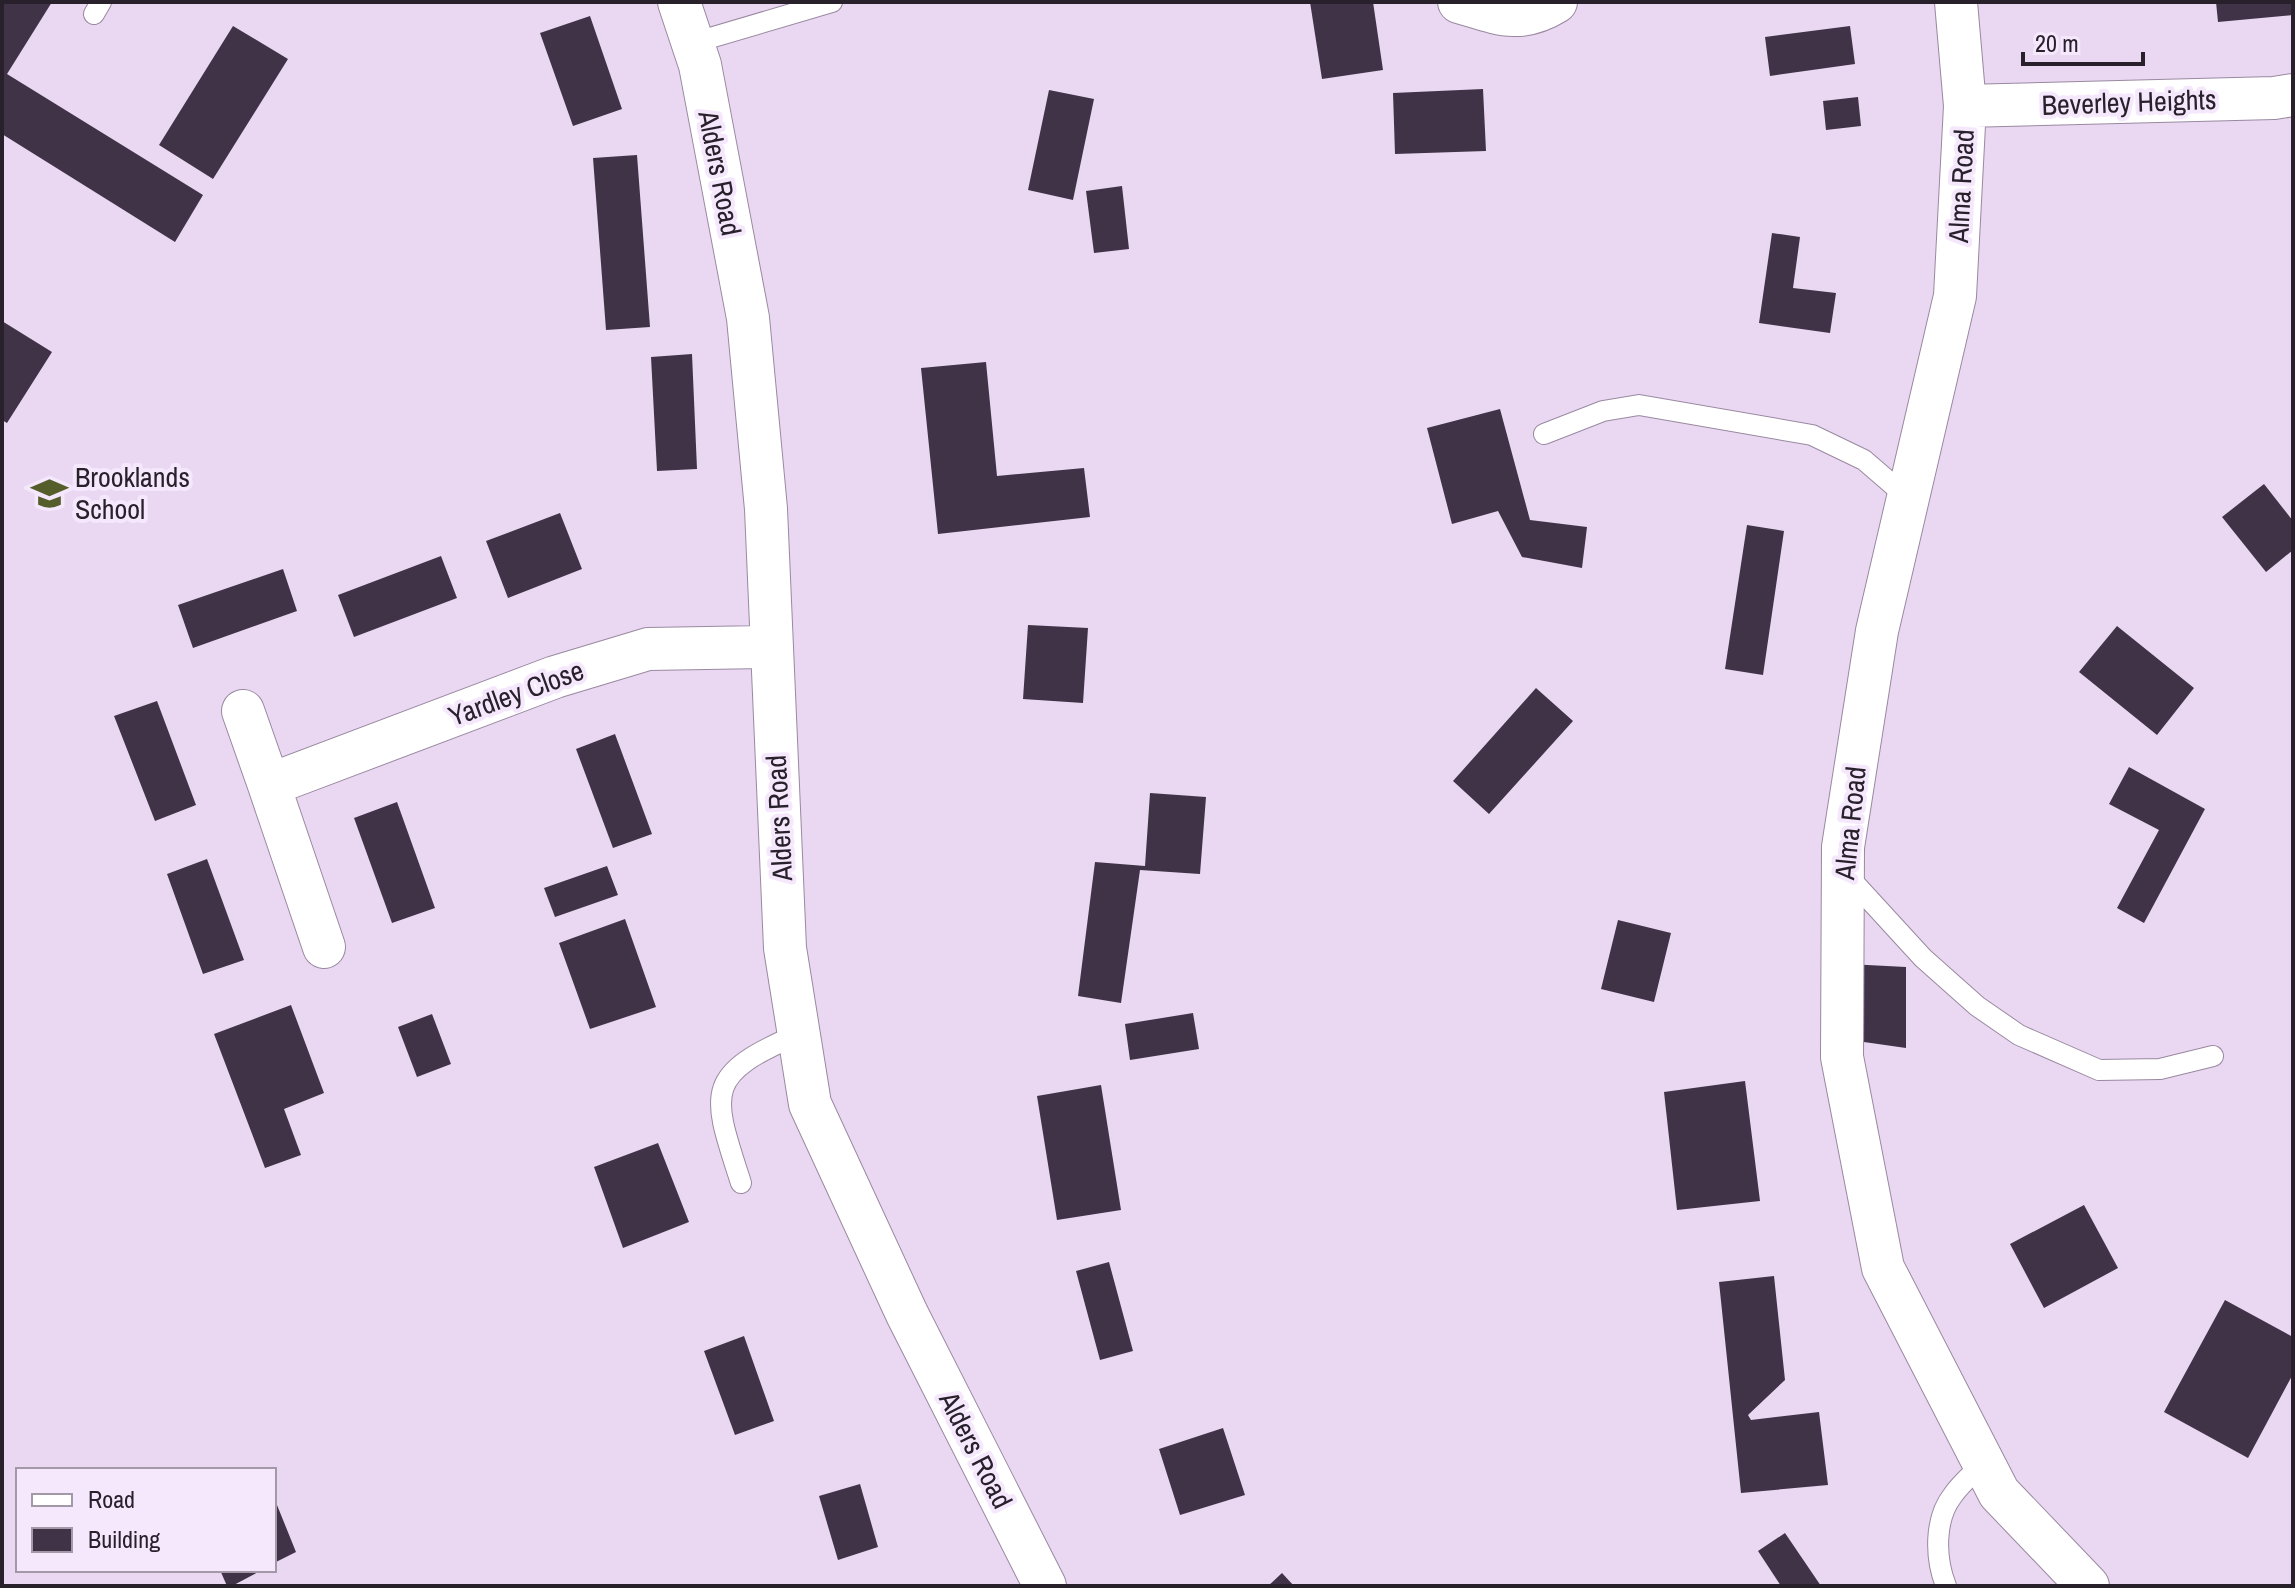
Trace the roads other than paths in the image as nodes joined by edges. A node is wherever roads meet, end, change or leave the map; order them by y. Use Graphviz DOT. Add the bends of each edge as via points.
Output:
graph roads {
  1 [pos="679,2"];
  2 [pos="832,2"];
  3 [pos="1459,2"];
  4 [pos="1556,2"];
  5 [pos="1956,2"];
  6 [pos="693,43"];
  7 [pos="2293,95"];
  8 [pos="1965,106"];
  9 [pos="1544,434"];
  10 [pos="1908,498"];
  11 [pos="771,647"];
  12 [pos="243,711"];
  13 [pos="269,785"];
  14 [pos="1843,871"];
  15 [pos="324,947"];
  16 [pos="799,1034"];
  17 [pos="2213,1056"];
  18 [pos="741,1183"];
  19 [pos="1984,1462"];
  20 [pos="1045,1586"];
  21 [pos="1946,1586"];
  22 [pos="2088,1586"];
  1 -- 6 [label="street, Alders Road"];
  2 -- 6 [label="lane"];
  3 -- 4 [label="street" via="1525,16"];
  5 -- 8 [label="street, Alma Road"];
  6 -- 11 [label="street, Alders Road" via="748,318 766,509"];
  7 -- 8 [label="street, Beverley Heights"];
  8 -- 10 [label="street, Alma Road" via="1955,296"];
  9 -- 10 [label="lane" via="1603,411 1639,405 1812,435 1864,460"];
  10 -- 14 [label="street, Alma Road" via="1877,631"];
  11 -- 13 [label="street, Yardley Close" via="648,649 555,677"];
  11 -- 16 [label="street, Alders Road" via="785,948"];
  12 -- 13 [label="street"];
  13 -- 15 [label="street"];
  14 -- 17 [label="lane" via="1923,958 2019,1035 2099,1070 2160,1069"];
  14 -- 19 [label="street, Alma Road" via="1842,1057 1883,1268"];
  16 -- 18 [label="lane" via="743,1062 719,1097"];
  16 -- 20 [label="street, Alders Road" via="810,1104 907,1314"];
  19 -- 21 [label="lane" via="1952,1496 1942,1517 1938,1543"];
  19 -- 22 [label="street, Alma Road" via="1999,1493"];
}
